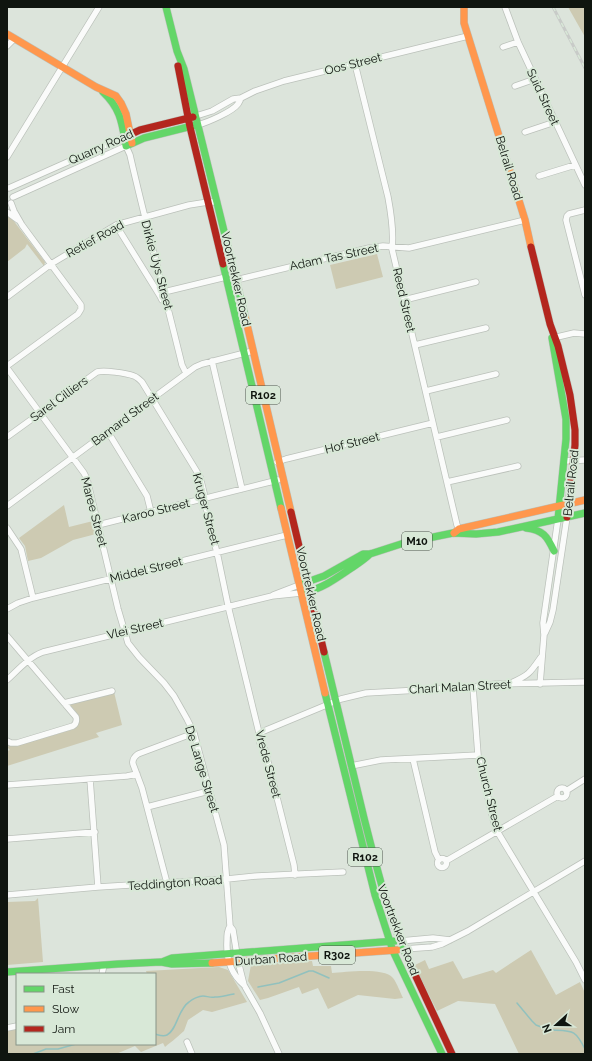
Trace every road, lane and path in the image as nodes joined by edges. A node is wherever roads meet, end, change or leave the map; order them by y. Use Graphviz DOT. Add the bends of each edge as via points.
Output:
graph roads {
  1 [pos="99,7"];
  2 [pos="166,7"];
  3 [pos="464,7"];
  4 [pos="505,7"];
  5 [pos="7,34"];
  6 [pos="468,36"];
  7 [pos="14,38"];
  8 [pos="518,42"];
  9 [pos="7,46"];
  10 [pos="503,47"];
  11 [pos="177,51"];
  12 [pos="355,64"];
  13 [pos="62,66"];
  14 [pos="535,79"];
  15 [pos="515,86"];
  16 [pos="96,87"];
  17 [pos="241,98"];
  18 [pos="118,99"];
  19 [pos="196,116"];
  20 [pos="188,118"];
  21 [pos="122,122"];
  22 [pos="555,122"];
  23 [pos="198,125"];
  24 [pos="190,127"];
  25 [pos="526,132"];
  26 [pos="128,135"];
  27 [pos="129,144"];
  28 [pos="7,157"];
  29 [pos="576,165"];
  30 [pos="539,176"];
  31 [pos="585,185"];
  32 [pos="8,187"];
  33 [pos="10,202"];
  34 [pos="208,202"];
  35 [pos="217,202"];
  36 [pos="585,210"];
  37 [pos="7,212"];
  38 [pos="144,217"];
  39 [pos="525,220"];
  40 [pos="22,225"];
  41 [pos="116,225"];
  42 [pos="392,247"];
  43 [pos="229,250"];
  44 [pos="51,264"];
  45 [pos="226,277"];
  46 [pos="236,280"];
  47 [pos="476,282"];
  48 [pos="164,292"];
  49 [pos="585,295"];
  50 [pos="7,297"];
  51 [pos="404,300"];
  52 [pos="167,301"];
  53 [pos="486,328"];
  54 [pos="585,334"];
  55 [pos="553,335"];
  56 [pos="415,345"];
  57 [pos="253,351"];
  58 [pos="244,353"];
  59 [pos="212,361"];
  60 [pos="7,367"];
  61 [pos="186,373"];
  62 [pos="496,374"];
  63 [pos="426,391"];
  64 [pos="152,398"];
  65 [pos="40,413"];
  66 [pos="507,420"];
  67 [pos="433,424"];
  68 [pos="108,432"];
  69 [pos="7,437"];
  70 [pos="437,437"];
  71 [pos="74,457"];
  72 [pos="585,460"];
  73 [pos="279,461"];
  74 [pos="564,461"];
  75 [pos="573,461"];
  76 [pos="270,465"];
  77 [pos="518,466"];
  78 [pos="284,479"];
  79 [pos="274,481"];
  80 [pos="447,482"];
  81 [pos="242,489"];
  82 [pos="205,498"];
  83 [pos="585,500"];
  84 [pos="568,504"];
  85 [pos="7,506"];
  86 [pos="559,507"];
  87 [pos="151,512"];
  88 [pos="585,513"];
  89 [pos="567,517"];
  90 [pos="558,519"];
  91 [pos="98,525"];
  92 [pos="7,528"];
  93 [pos="519,528"];
  94 [pos="458,532"];
  95 [pos="287,535"];
  96 [pos="554,551"];
  97 [pos="217,552"];
  98 [pos="370,554"];
  99 [pos="111,579"];
  100 [pos="308,582"];
  101 [pos="299,585"];
  102 [pos="310,591"];
  103 [pos="301,593"];
  104 [pos="272,596"];
  105 [pos="33,598"];
  106 [pos="228,607"];
  107 [pos="7,609"];
  108 [pos="124,632"];
  109 [pos="544,635"];
  110 [pos="7,636"];
  111 [pos="542,656"];
  112 [pos="28,661"];
  113 [pos="7,680"];
  114 [pos="585,682"];
  115 [pos="508,684"];
  116 [pos="540,684"];
  117 [pos="473,687"];
  118 [pos="112,691"];
  119 [pos="336,701"];
  120 [pos="64,703"];
  121 [pos="328,704"];
  122 [pos="194,733"];
  123 [pos="260,733"];
  124 [pos="7,741"];
  125 [pos="478,755"];
  126 [pos="413,759"];
  127 [pos="351,766"];
  128 [pos="137,774"];
  129 [pos="90,779"];
  130 [pos="585,779"];
  131 [pos="7,785"];
  132 [pos="209,791"];
  133 [pos="147,807"];
  134 [pos="95,832"];
  135 [pos="497,832"];
  136 [pos="7,839"];
  137 [pos="585,861"];
  138 [pos="343,872"];
  139 [pos="295,875"];
  140 [pos="227,879"];
  141 [pos="167,883"];
  142 [pos="98,887"];
  143 [pos="533,892"];
  144 [pos="7,895"];
  145 [pos="230,926"];
  146 [pos="400,940"];
  147 [pos="450,940"];
  148 [pos="390,942"];
  149 [pos="404,950"];
  150 [pos="393,951"];
  151 [pos="236,953"];
  152 [pos="227,954"];
  153 [pos="161,962"];
  154 [pos="228,962"];
  155 [pos="238,962"];
  156 [pos="104,965"];
  157 [pos="7,972"];
  158 [pos="102,973"];
  159 [pos="585,980"];
  160 [pos="244,985"];
  161 [pos="187,1042"];
  162 [pos="192,1054"];
  163 [pos="279,1054"];
  164 [pos="442,1054"];
  165 [pos="452,1054"];
  1 -- 13 [label="street"];
  2 -- 11 [label="main road, R102"];
  3 -- 6 [label="main road, Belrail Road" via="464,23"];
  4 -- 8 [label="street, Suid Street"];
  5 -- 7 [label="main road"];
  6 -- 12 [label="street, Oos Street"];
  6 -- 39 [label="main road, Belrail Road"];
  7 -- 9 [label="street"];
  7 -- 13 [label="main road"];
  8 -- 10 [label="street"];
  8 -- 14 [label="street, Suid Street"];
  11 -- 19 [label="main road, R102"];
  11 -- 20 [label="main road, R102" via="178,70"];
  12 -- 17 [label="street, Oos Street" via="284,81"];
  12 -- 42 [label="street, Reed Street" via="388,197"];
  13 -- 16 [label="main road"];
  13 -- 28 [label="street"];
  14 -- 15 [label="street"];
  14 -- 22 [label="street, Suid Street"];
  16 -- 18 [label="main road"];
  16 -- 21 [label="main road" via="116,105"];
  17 -- 19 [label="street, Oos Street" via="233,99 212,111"];
  17 -- 23 [label="street, Oos Street" via="238,105"];
  18 -- 21 [label="main road"];
  18 -- 26 [label="main road" via="124,108"];
  19 -- 20 [label="main road, Quarry Road"];
  19 -- 23 [label="main road, R102"];
  20 -- 24 [label="main road, R102"];
  20 -- 26 [label="main road, Quarry Road"];
  21 -- 26 [label="main road"];
  22 -- 25 [label="street"];
  22 -- 29 [label="street, Suid Street"];
  23 -- 24 [label="main road, Quarry Road"];
  23 -- 35 [label="main road, Voortrekker Road / R102"];
  24 -- 27 [label="main road, Quarry Road"];
  24 -- 34 [label="main road, Voortrekker Road / R102"];
  26 -- 27 [label="main road"];
  26 -- 32 [label="street, Quarry Road"];
  27 -- 33 [label="street, Quarry Road"];
  27 -- 38 [label="street, Dirkie Uys Street"];
  29 -- 30 [label="street"];
  29 -- 31 [label="street, Suid Street"];
  32 -- 33 [label="street" via="12,192"];
  33 -- 40 [label="street"];
  34 -- 35 [label="street, Retief Road"];
  34 -- 38 [label="street, Retief Road"];
  34 -- 45 [label="main road, Voortrekker Road / R102"];
  35 -- 43 [label="main road, Voortrekker Road / R102"];
  36 -- 49 [label="street" via="566,216"];
  37 -- 40 [label="street"];
  38 -- 41 [label="street, Retief Road"];
  38 -- 48 [label="street, Dirkie Uys Street"];
  39 -- 42 [label="street, Adam Tas Street" via="420,246"];
  39 -- 55 [label="main road, Belrail Road"];
  40 -- 44 [label="street"];
  41 -- 44 [label="street, Retief Road"];
  41 -- 52 [label="street" via="162,300"];
  42 -- 46 [label="street, Adam Tas Street" via="369,248"];
  42 -- 51 [label="street, Reed Street"];
  43 -- 45 [label="main road" via="230,271"];
  43 -- 46 [label="main road, Voortrekker Road / R102"];
  44 -- 50 [label="street, Retief Road"];
  44 -- 60 [label="street" via="81,305 80,311"];
  45 -- 48 [label="street"];
  45 -- 58 [label="main road, Voortrekker Road / R102"];
  46 -- 57 [label="main road, Voortrekker Road / R102"];
  47 -- 51 [label="street"];
  48 -- 52 [label="street, Dirkie Uys Street"];
  51 -- 56 [label="street, Reed Street"];
  52 -- 61 [label="street, Dirkie Uys Street"];
  53 -- 56 [label="street"];
  54 -- 55 [label="street"];
  55 -- 74 [label="main road, Belrail Road" via="566,419"];
  55 -- 75 [label="main road, Belrail Road" via="560,353 572,407 575,430"];
  56 -- 63 [label="street, Reed Street"];
  57 -- 58 [label="street, Barnard Street"];
  57 -- 73 [label="main road, Voortrekker Road / R102"];
  58 -- 59 [label="street, Barnard Street"];
  58 -- 76 [label="main road, Voortrekker Road / R102"];
  59 -- 61 [label="street, Barnard Street" via="198,365"];
  59 -- 81 [label="street"];
  60 -- 65 [label="street, Maree Street"];
  61 -- 64 [label="street, Barnard Street"];
  62 -- 63 [label="street"];
  63 -- 67 [label="street, Reed Street"];
  64 -- 65 [label="street, Sarel Cilliers" via="142,382 133,375 102,371 95,373"];
  64 -- 68 [label="street, Barnard Street"];
  64 -- 82 [label="street, Kruger Street" via="198,474"];
  65 -- 69 [label="street, Sarel Cilliers"];
  65 -- 71 [label="street, Maree Street"];
  66 -- 70 [label="street"];
  67 -- 70 [label="street, Reed Street"];
  67 -- 73 [label="street, Hof Street"];
  68 -- 71 [label="street, Barnard Street"];
  68 -- 87 [label="street" via="147,496"];
  70 -- 80 [label="street, Reed Street"];
  71 -- 85 [label="street, Barnard Street"];
  71 -- 91 [label="street, Maree Street" via="85,476"];
  72 -- 75 [label="street"];
  73 -- 76 [label="street, Hof Street"];
  73 -- 78 [label="main road, Voortrekker Road / R102"];
  74 -- 75 [label="street"];
  74 -- 86 [label="main road, Belrail Road"];
  75 -- 84 [label="main road, Belrail Road"];
  76 -- 79 [label="main road, Voortrekker Road / R102"];
  77 -- 80 [label="street"];
  78 -- 79 [label="street, Karoo Street"];
  78 -- 100 [label="main road, Voortrekker Road / R102"];
  79 -- 81 [label="street, Karoo Street"];
  79 -- 95 [label="main road, Voortrekker Road / R102"];
  80 -- 94 [label="street, Reed Street"];
  81 -- 82 [label="street, Karoo Street"];
  82 -- 87 [label="street, Karoo Street"];
  82 -- 97 [label="street, Kruger Street"];
  83 -- 84 [label="main road, M10"];
  84 -- 86 [label="main road, M10"];
  84 -- 89 [label="main road, Belrail Road"];
  86 -- 90 [label="main road, Belrail Road"];
  86 -- 94 [label="main road, M10"];
  87 -- 91 [label="street, Karoo Street"];
  88 -- 89 [label="main road, M10"];
  89 -- 90 [label="main road, M10"];
  89 -- 109 [label="street, Belrail Road" via="553,610"];
  90 -- 93 [label="main road, M10"];
  90 -- 96 [label="street, Belrail Road"];
  91 -- 99 [label="street, Maree Street"];
  92 -- 105 [label="street" via="21,548"];
  93 -- 94 [label="main road, M10" via="504,531"];
  93 -- 96 [label="main road" via="541,531 548,538"];
  94 -- 98 [label="main road, M10" via="404,543"];
  95 -- 97 [label="street, Middel Street"];
  95 -- 101 [label="main road, Voortrekker Road / R102"];
  96 -- 109 [label="street, Belrail Road" via="543,623"];
  97 -- 99 [label="street, Middel Street"];
  97 -- 106 [label="street, Kruger Street"];
  98 -- 100 [label="main road, M10" via="363,554"];
  98 -- 102 [label="main road, M10" via="338,577"];
  99 -- 105 [label="street, Middel Street"];
  99 -- 108 [label="street, Maree Street"];
  100 -- 101 [label="main road, M10"];
  100 -- 102 [label="main road, Voortrekker Road / R102"];
  101 -- 103 [label="main road, Voortrekker Road / R102"];
  101 -- 104 [label="street, Vlei Street"];
  102 -- 103 [label="main road, M10"];
  102 -- 119 [label="main road, Voortrekker Road / R102"];
  103 -- 104 [label="street, Vlei Street"];
  103 -- 121 [label="main road, Voortrekker Road / R102"];
  104 -- 106 [label="street, Vlei Street"];
  105 -- 107 [label="street, Middel Street"];
  106 -- 108 [label="street, Vlei Street"];
  106 -- 123 [label="street, Vrede Street"];
  108 -- 112 [label="street, Vlei Street" via="43,652"];
  108 -- 122 [label="street, De Lange Street" via="134,652 174,696"];
  109 -- 111 [label="street, Belrail Road"];
  110 -- 112 [label="street"];
  111 -- 115 [label="street" via="532,671"];
  111 -- 116 [label="street, Belrail Road"];
  112 -- 113 [label="street, Vlei Street"];
  112 -- 120 [label="street"];
  114 -- 116 [label="street, Charl Malan Street"];
  115 -- 116 [label="street, Charl Malan Street"];
  115 -- 117 [label="street, Charl Malan Street"];
  117 -- 119 [label="street, Charl Malan Street" via="366,693"];
  117 -- 125 [label="street, Church Street"];
  118 -- 120 [label="street"];
  119 -- 121 [label="street, Charl Malan Street"];
  119 -- 127 [label="main road, Voortrekker Road / R102"];
  120 -- 124 [label="street" via="76,717 76,724 17,743"];
  121 -- 123 [label="street, Charl Malan Street"];
  121 -- 148 [label="main road, Voortrekker Road / R102" via="368,868"];
  122 -- 128 [label="street" via="138,754 133,762"];
  122 -- 132 [label="street, De Lange Street"];
  123 -- 139 [label="street, Vrede Street" via="260,743 265,750"];
  125 -- 126 [label="street"];
  125 -- 135 [label="street, Church Street"];
  126 -- 127 [label="street" via="380,760"];
  126 -- 135 [label="street" via="439,860 438,865 441,868 446,866 446,861"];
  127 -- 146 [label="main road, Voortrekker Road / R102" via="380,881"];
  128 -- 129 [label="street"];
  128 -- 133 [label="street"];
  129 -- 131 [label="street"];
  129 -- 134 [label="street"];
  130 -- 135 [label="street" via="566,791 567,795 564,798 558,796"];
  132 -- 133 [label="street"];
  132 -- 140 [label="street, De Lange Street" via="224,845"];
  133 -- 141 [label="street"];
  134 -- 136 [label="street"];
  134 -- 142 [label="street"];
  135 -- 143 [label="street, Church Street"];
  137 -- 143 [label="street, Durban Road"];
  138 -- 139 [label="street, Teddington Road"];
  139 -- 140 [label="street, Teddington Road"];
  140 -- 141 [label="street, Teddington Road"];
  140 -- 145 [label="street, De Lange Street"];
  141 -- 142 [label="street, Teddington Road"];
  142 -- 144 [label="street, Teddington Road"];
  143 -- 147 [label="street, Durban Road"];
  143 -- 159 [label="street, Church Street"];
  145 -- 151 [label="street, De Lange Street" via="233,930"];
  145 -- 152 [label="street, De Lange Street" via="227,930"];
  146 -- 147 [label="street, Durban Road"];
  146 -- 148 [label="main road, Durban Road / R302"];
  146 -- 149 [label="main road, Voortrekker Road / R102"];
  147 -- 149 [label="street, Durban Road" via="432,947"];
  148 -- 150 [label="main road, Voortrekker Road / R102"];
  148 -- 151 [label="main road, Durban Road / R302"];
  149 -- 150 [label="main road, Durban Road / R302"];
  149 -- 165 [label="main road, Voortrekker Road / R102"];
  150 -- 155 [label="main road, Durban Road / R302"];
  150 -- 164 [label="main road, Voortrekker Road / R102"];
  151 -- 152 [label="main road, Durban Road / R302"];
  151 -- 155 [label="street, De Lange Street"];
  152 -- 153 [label="main road, Durban Road / R302" via="172,958"];
  152 -- 154 [label="street, De Lange Street"];
  153 -- 154 [label="main road, Durban Road / R302"];
  153 -- 156 [label="main road, Durban Road / R302"];
  154 -- 155 [label="main road, Durban Road / R302"];
  154 -- 160 [label="street"];
  155 -- 160 [label="street, De Lange Street"];
  156 -- 157 [label="main road, Durban Road / R302"];
  156 -- 158 [label="street"];
  160 -- 163 [label="street"];
  161 -- 162 [label="street"];
}
